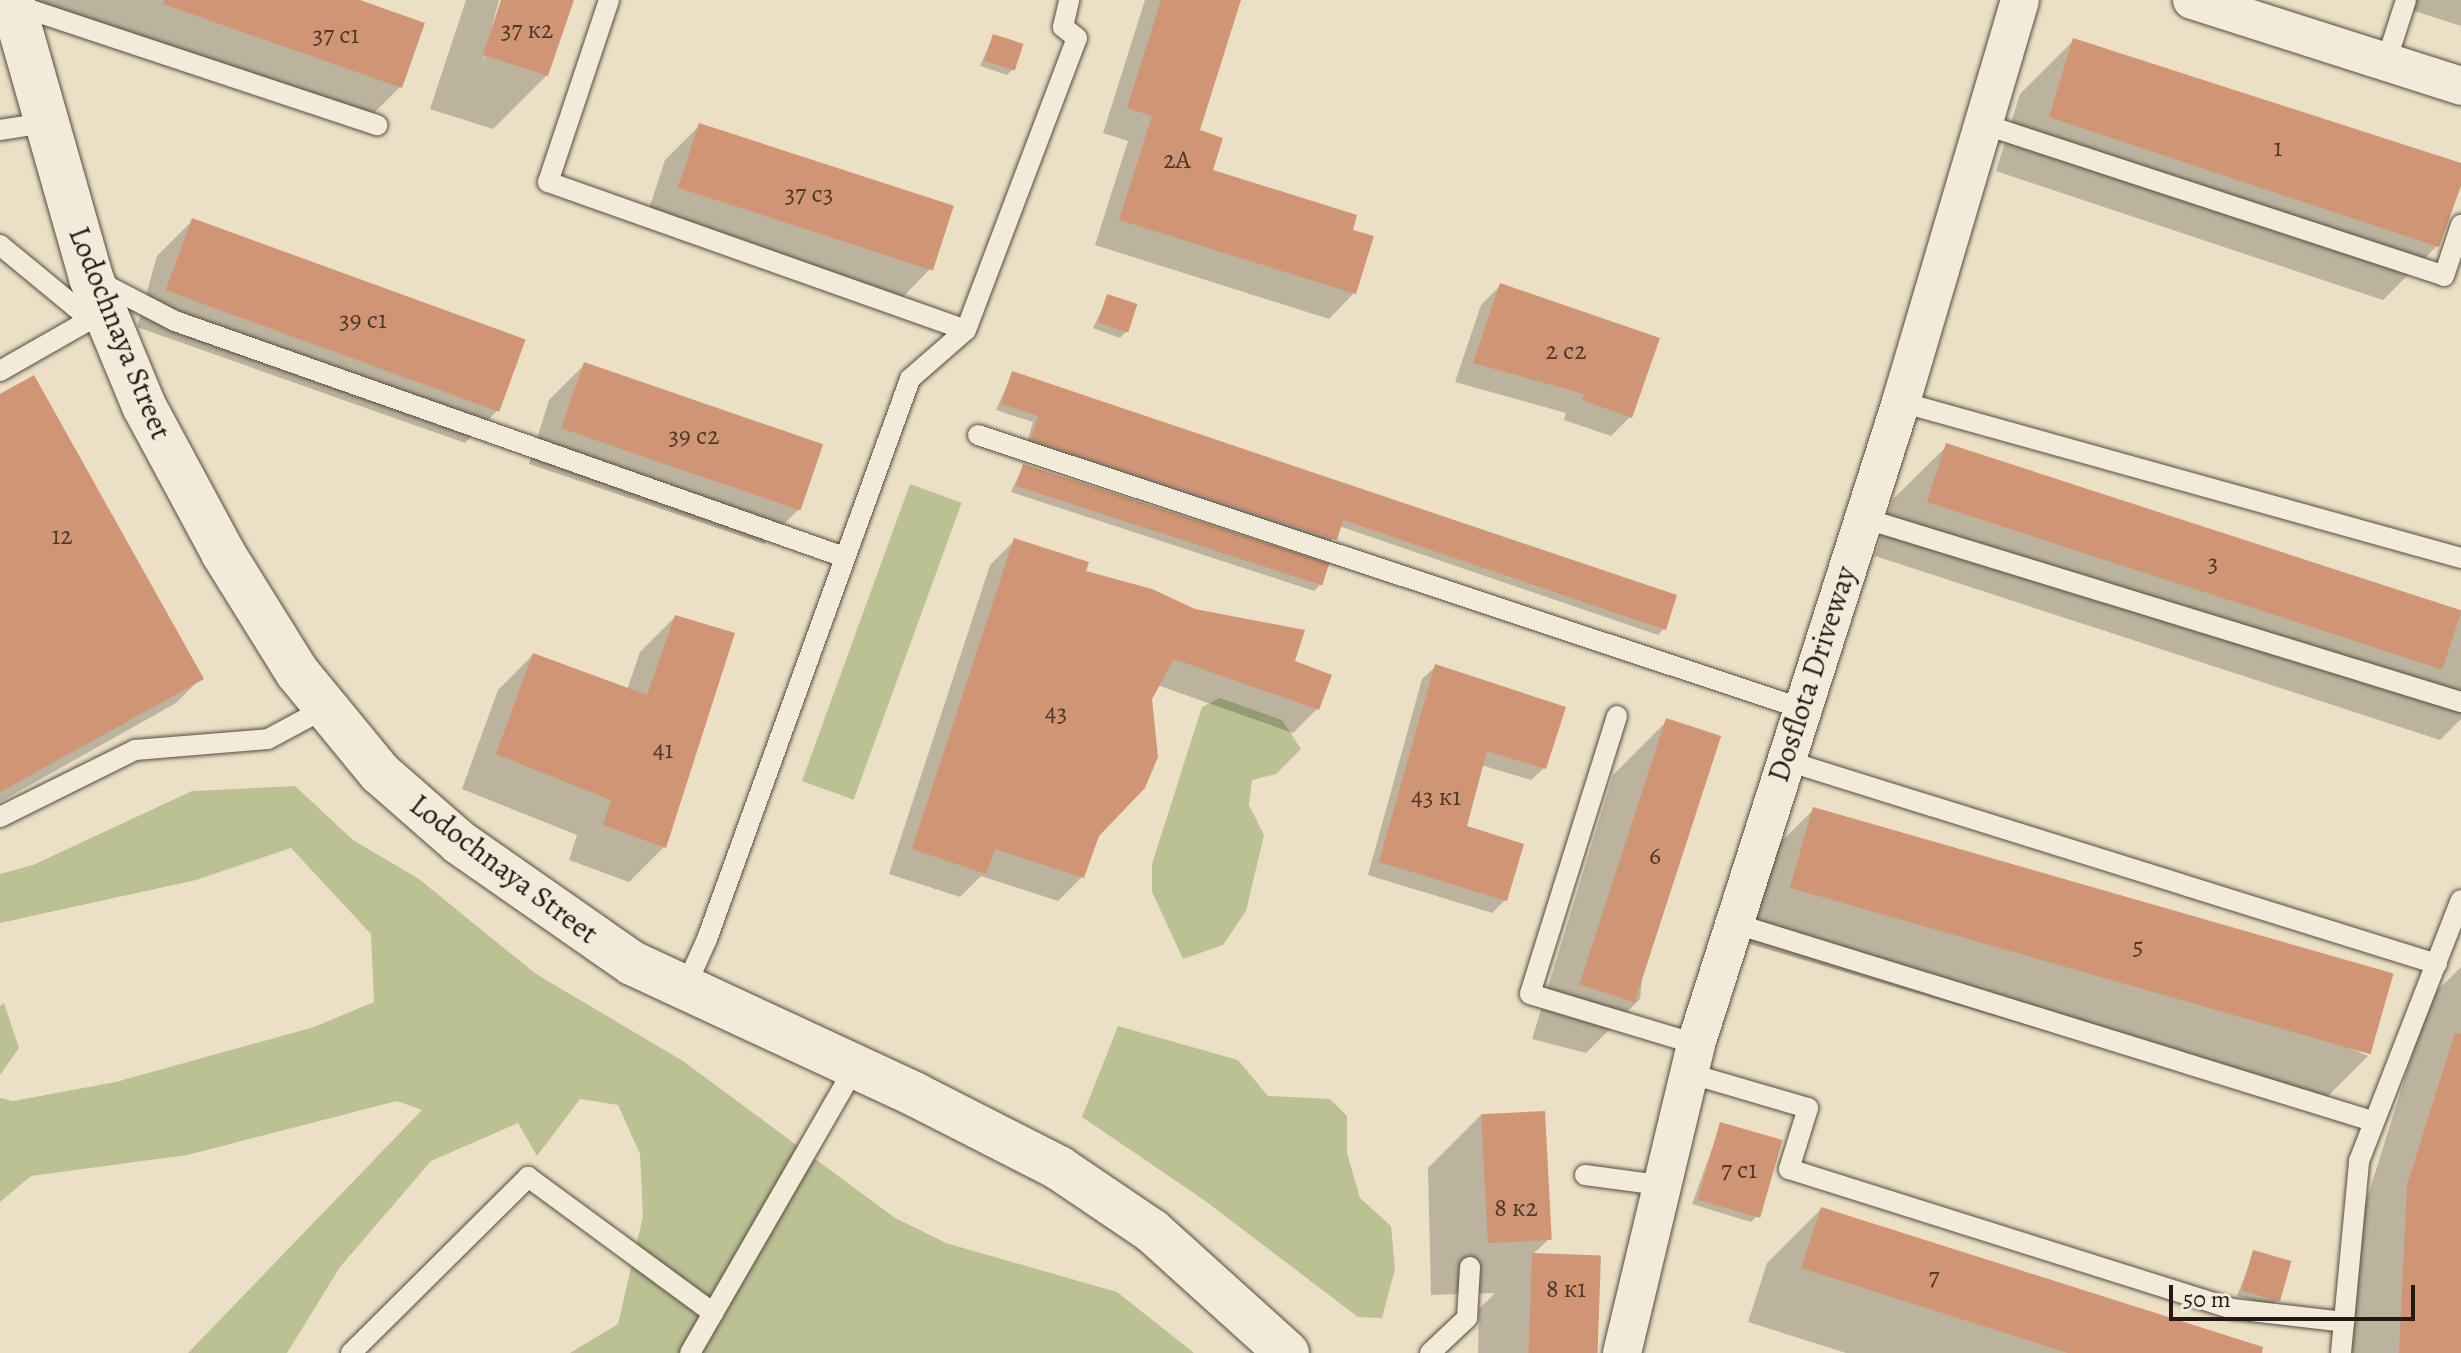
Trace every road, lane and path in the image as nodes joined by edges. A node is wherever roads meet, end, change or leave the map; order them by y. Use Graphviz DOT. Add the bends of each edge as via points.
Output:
graph roads {
  1 [pos="609,0"];
  2 [pos="1069,0"];
  3 [pos="2020,0"];
  4 [pos="2192,0"];
  5 [pos="2406,0"];
  6 [pos="12,2"];
  7 [pos="2386,62"];
  8 [pos="2461,86"];
  9 [pos="45,123"];
  10 [pos="1983,124"];
  11 [pos="377,125"];
  12 [pos="0,130"];
  13 [pos="2461,225"];
  14 [pos="0,245"];
  15 [pos="100,312"];
  16 [pos="966,330"];
  17 [pos="0,371"];
  18 [pos="1901,402"];
  19 [pos="978,435"];
  20 [pos="1863,518"];
  21 [pos="844,557"];
  22 [pos="2461,558"];
  23 [pos="2461,702"];
  24 [pos="1800,708"];
  25 [pos="324,709"];
  26 [pos="1617,716"];
  27 [pos="1784,760"];
  28 [pos="0,817"];
  29 [pos="2460,908"];
  30 [pos="1733,923"];
  31 [pos="2437,964"];
  32 [pos="684,990"];
  33 [pos="1692,1059"];
  34 [pos="855,1067"];
  35 [pos="2372,1121"];
  36 [pos="1585,1175"];
  37 [pos="1660,1185"];
  38 [pos="1470,1267"];
  39 [pos="713,1313"];
  40 [pos="2344,1322"];
  41 [pos="351,1353"];
  42 [pos="690,1353"];
  43 [pos="1287,1353"];
  44 [pos="1430,1353"];
  45 [pos="1622,1353"];
  46 [pos="2341,1353"];
  1 -- 16 [label="lane" via="548,182"];
  2 -- 16 [label="lane" via="1063,27 1077,38"];
  3 -- 10 [label="street, Dosflota Driveway"];
  4 -- 7 [label="street"];
  5 -- 7 [label="lane"];
  6 -- 9 [label="street, Lodochnaya Street"];
  6 -- 11 [label="lane"];
  7 -- 8 [label="street"];
  9 -- 12 [label="lane"];
  9 -- 15 [label="street, Lodochnaya Street"];
  10 -- 13 [label="lane" via="2444,276"];
  10 -- 18 [label="street, Dosflota Driveway"];
  14 -- 15 [label="lane"];
  15 -- 17 [label="lane"];
  15 -- 21 [label="lane" via="175,321"];
  15 -- 25 [label="street, Lodochnaya Street" via="223,553"];
  16 -- 21 [label="lane" via="910,379"];
  18 -- 20 [label="street, Dosflota Driveway"];
  18 -- 22 [label="lane"];
  19 -- 24 [label="lane"];
  20 -- 23 [label="lane"];
  20 -- 24 [label="street, Dosflota Driveway"];
  21 -- 32 [label="lane"];
  24 -- 27 [label="street, Dosflota Driveway"];
  25 -- 28 [label="lane" via="268,739 135,750"];
  25 -- 32 [label="street, Lodochnaya Street" via="380,773 460,843 632,963"];
  26 -- 33 [label="lane" via="1530,994"];
  27 -- 30 [label="street, Dosflota Driveway"];
  27 -- 31 [label="lane"];
  29 -- 31 [label="lane"];
  30 -- 33 [label="street, Dosflota Driveway"];
  30 -- 35 [label="lane"];
  31 -- 35 [label="lane"];
  32 -- 34 [label="street, Lodochnaya Street"];
  33 -- 37 [label="street, Dosflota Driveway"];
  33 -- 40 [label="lane" via="1808,1108 1789,1169 2234,1309"];
  34 -- 39 [label="lane"];
  34 -- 43 [label="street, Lodochnaya Street" via="1059,1168 1152,1231"];
  35 -- 40 [label="lane" via="2359,1161"];
  36 -- 37 [label="lane"];
  37 -- 45 [label="street, Dosflota Driveway"];
  38 -- 44 [label="lane" via="1467,1318"];
  39 -- 41 [label="lane" via="528,1177"];
  39 -- 42 [label="lane"];
  40 -- 46 [label="lane"];
}
